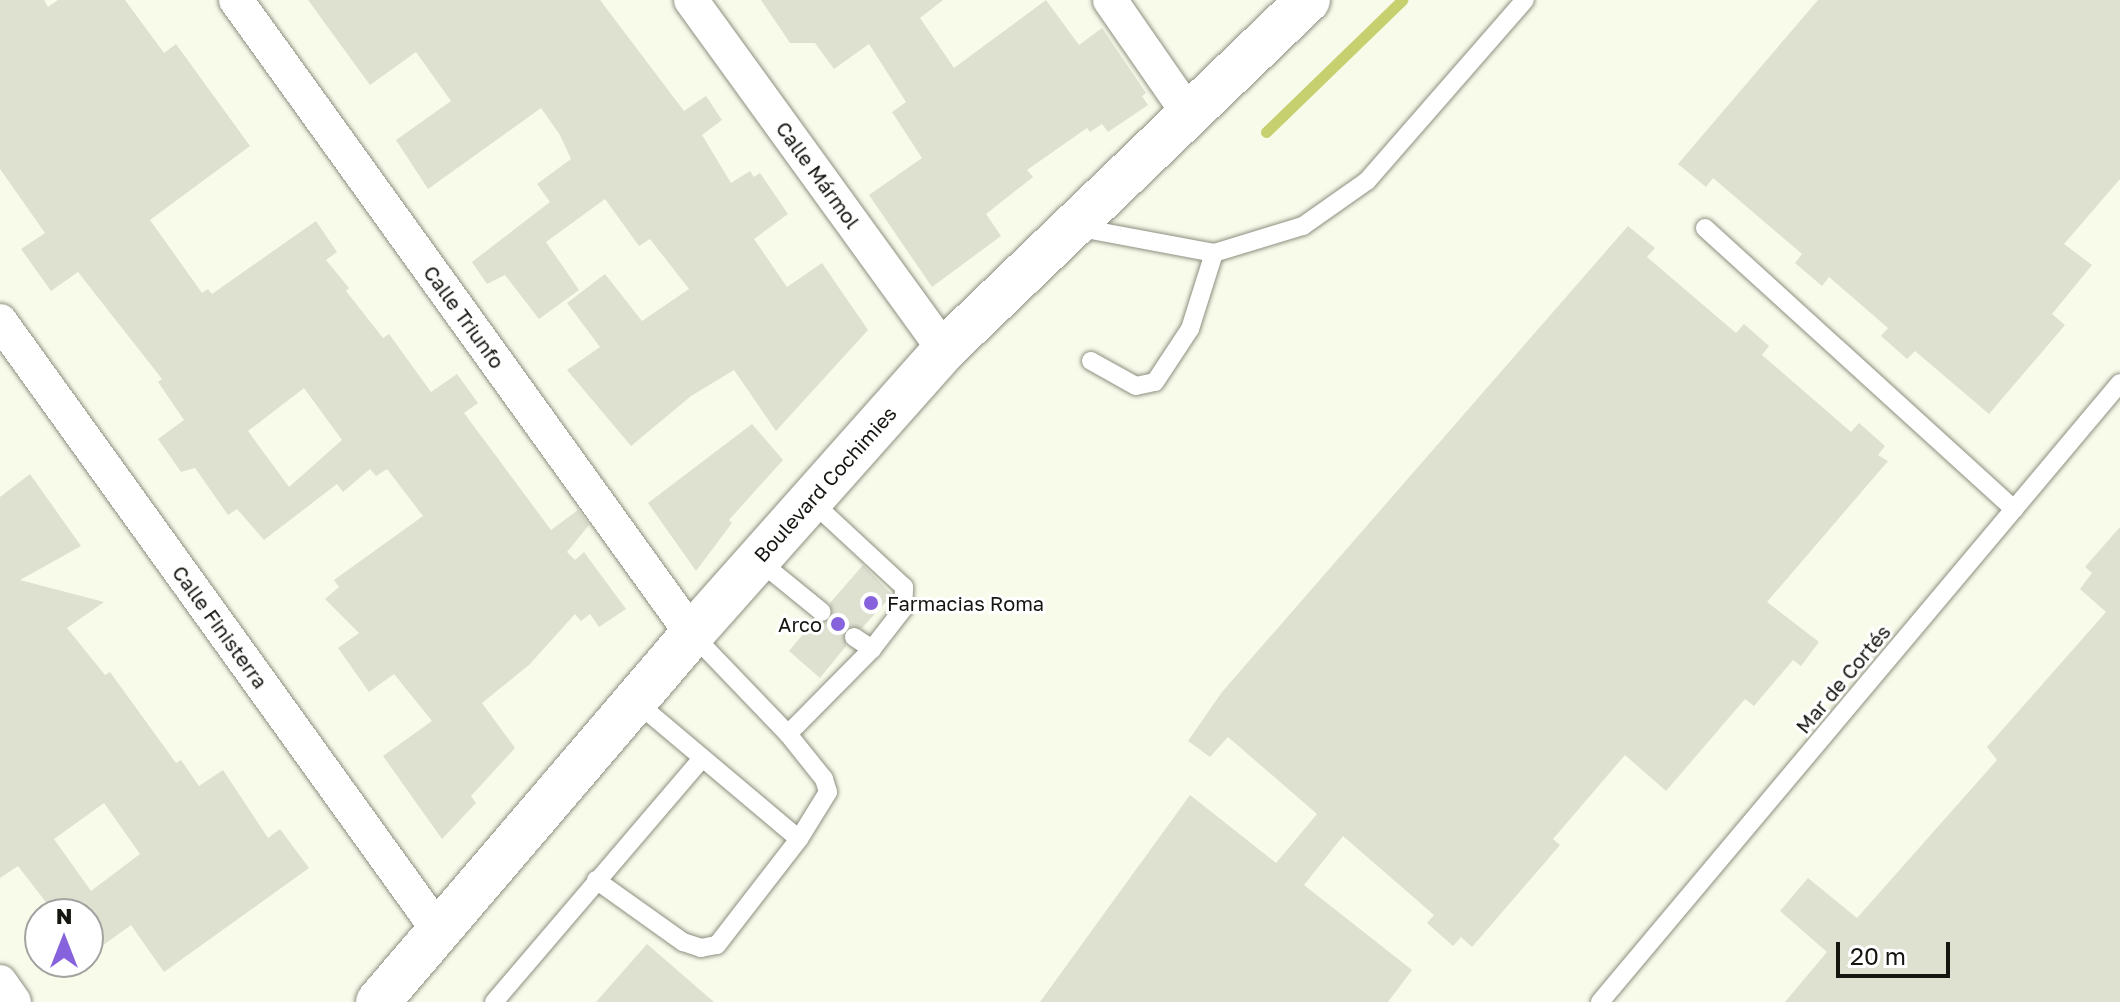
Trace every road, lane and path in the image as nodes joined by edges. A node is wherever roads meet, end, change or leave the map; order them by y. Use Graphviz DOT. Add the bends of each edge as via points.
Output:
graph roads {
  1 [pos="236,0"];
  2 [pos="691,0"];
  3 [pos="1110,0"];
  4 [pos="1308,0"];
  5 [pos="1525,0"];
  6 [pos="1189,114"];
  7 [pos="1072,226"];
  8 [pos="1705,228"];
  9 [pos="1214,253"];
  10 [pos="0,321"];
  11 [pos="944,350"];
  12 [pos="1091,361"];
  13 [pos="2120,383"];
  14 [pos="811,501"];
  15 [pos="2014,509"];
  16 [pos="758,560"];
  17 [pos="822,612"];
  18 [pos="692,634"];
  19 [pos="854,637"];
  20 [pos="872,649"];
  21 [pos="635,701"];
  22 [pos="788,734"];
  23 [pos="701,760"];
  24 [pos="799,839"];
  25 [pos="596,880"];
  26 [pos="441,934"];
  27 [pos="0,982"];
  28 [pos="14,1002"];
  29 [pos="378,1002"];
  30 [pos="494,1002"];
  31 [pos="1600,1002"];
  1 -- 18 [label="street, Calle Triunfo"];
  2 -- 11 [label="street, Calle Mármol"];
  3 -- 6 [label="street"];
  4 -- 6 [label="main road, Boulevard Cochimies"];
  5 -- 9 [label="lane" via="1367,181 1303,226 1258,244"];
  6 -- 7 [label="main road, Boulevard Cochimies"];
  7 -- 9 [label="lane"];
  7 -- 11 [label="main road, Boulevard Cochimies"];
  8 -- 15 [label="lane"];
  9 -- 12 [label="lane" via="1190,329 1172,364 1155,382 1136,386"];
  10 -- 26 [label="street, Calle Finisterra"];
  11 -- 14 [label="main road, Boulevard Cochimies"];
  13 -- 15 [label="lane, Mar de Cortés"];
  14 -- 16 [label="main road, Boulevard Cochimies"];
  14 -- 20 [label="lane" via="904,587 903,609"];
  15 -- 31 [label="lane, Mar de Cortés"];
  16 -- 17 [label="lane"];
  16 -- 18 [label="main road, Boulevard Cochimies"];
  18 -- 21 [label="main road, Boulevard Cochimies"];
  18 -- 22 [label="lane"];
  19 -- 20 [label="lane"];
  20 -- 22 [label="lane"];
  21 -- 23 [label="lane"];
  21 -- 26 [label="main road, Boulevard Cochimies"];
  22 -- 24 [label="lane" via="824,779 828,792"];
  23 -- 24 [label="lane"];
  23 -- 25 [label="lane"];
  24 -- 25 [label="lane" via="717,945 701,948 683,942"];
  25 -- 30 [label="lane"];
  26 -- 29 [label="main road, Boulevard Cochimies"];
  27 -- 28 [label="street"];
}
